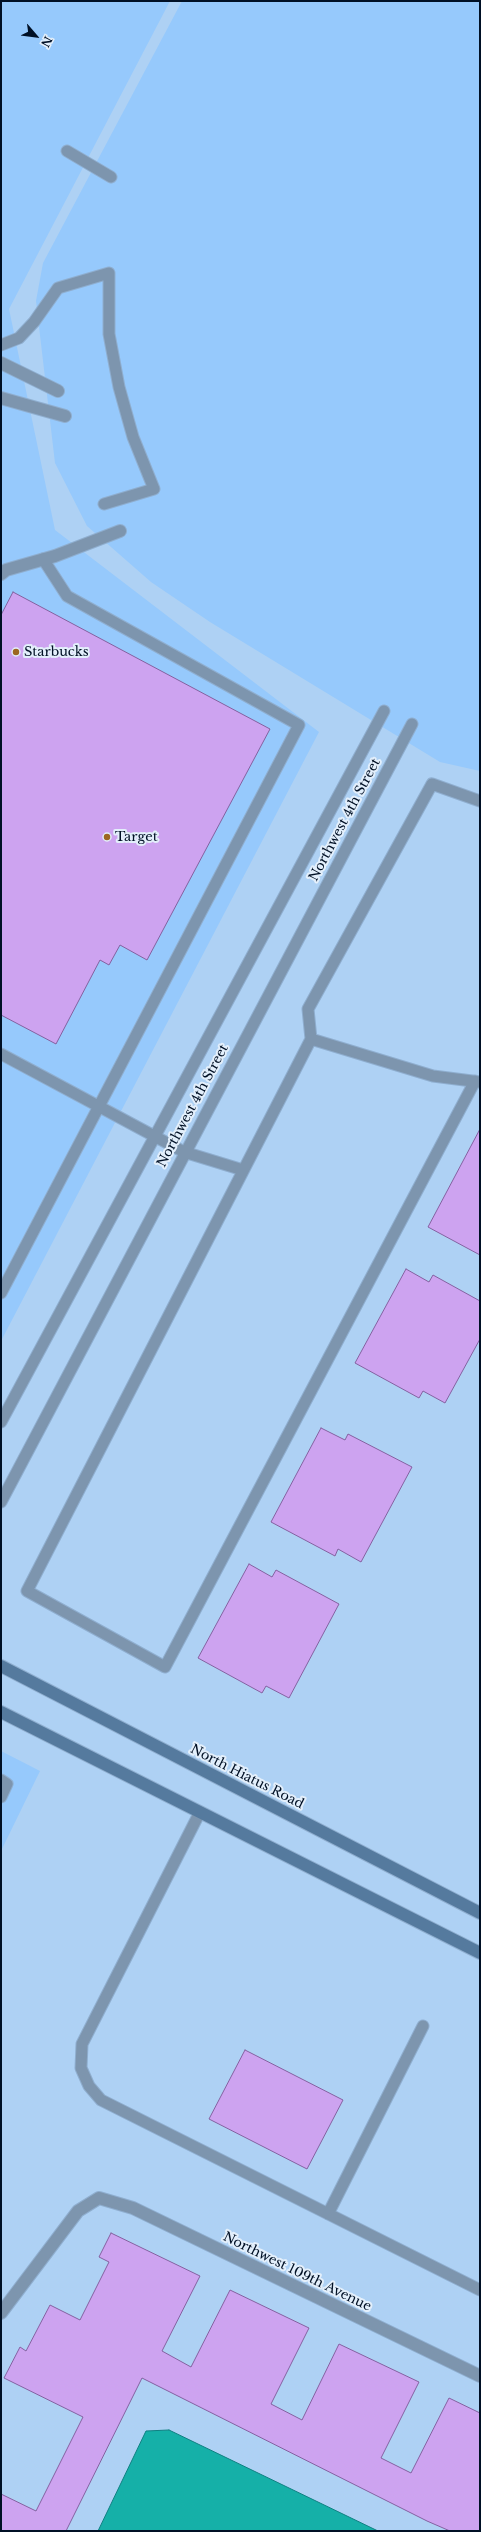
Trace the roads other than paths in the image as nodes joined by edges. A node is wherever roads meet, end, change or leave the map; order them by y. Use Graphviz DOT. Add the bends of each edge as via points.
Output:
graph roads {
  1 [pos="67,151"];
  2 [pos="111,176"];
  3 [pos="1,345"];
  4 [pos="1,362"];
  5 [pos="58,392"];
  6 [pos="1,398"];
  7 [pos="65,416"];
  8 [pos="104,504"];
  9 [pos="120,531"];
  10 [pos="42,559"];
  11 [pos="1,574"];
  12 [pos="384,711"];
  13 [pos="412,724"];
  14 [pos="480,801"];
  15 [pos="311,1038"];
  16 [pos="1,1054"];
  17 [pos="478,1082"];
  18 [pos="101,1107"];
  19 [pos="155,1136"];
  20 [pos="184,1152"];
  21 [pos="243,1170"];
  22 [pos="1,1293"];
  23 [pos="1,1422"];
  24 [pos="1,1502"];
  25 [pos="1,1666"];
  26 [pos="1,1712"];
  27 [pos="1,1780"];
  28 [pos="1,1797"];
  29 [pos="200,1812"];
  30 [pos="480,1913"];
  31 [pos="480,1953"];
  32 [pos="423,2026"];
  33 [pos="328,2214"];
  34 [pos="480,2290"];
  35 [pos="1,2313"];
  36 [pos="480,2376"];
  1 -- 2 [label="lane"];
  3 -- 8 [label="lane" via="20,338 58,288 109,273 109,334 119,387 133,437 154,489"];
  4 -- 5 [label="street"];
  6 -- 7 [label="street"];
  9 -- 10 [label="street"];
  10 -- 11 [label="street" via="6,570"];
  10 -- 18 [label="lane" via="67,596 300,725"];
  12 -- 19 [label="lane, Northwest 4th Street"];
  13 -- 20 [label="lane, Northwest 4th Street"];
  14 -- 15 [label="lane" via="432,784 308,1009"];
  15 -- 17 [label="lane" via="433,1076"];
  15 -- 21 [label="lane"];
  16 -- 18 [label="lane"];
  17 -- 21 [label="lane" via="164,1667 27,1591"];
  18 -- 19 [label="lane"];
  18 -- 22 [label="lane"];
  19 -- 20 [label="lane"];
  19 -- 23 [label="lane, Northwest 4th Street"];
  20 -- 21 [label="lane"];
  20 -- 24 [label="lane, Northwest 4th Street"];
  25 -- 30 [label="main road, North Hiatus Road"];
  26 -- 29 [label="main road"];
  27 -- 28 [label="lane" via="8,1784"];
  29 -- 31 [label="main road"];
  29 -- 33 [label="lane" via="82,2044 81,2068 89,2086 100,2100"];
  32 -- 33 [label="lane"];
  33 -- 34 [label="lane"];
  35 -- 36 [label="street, Northwest 109th Avenue" via="78,2211 99,2198 134,2208"];
}
